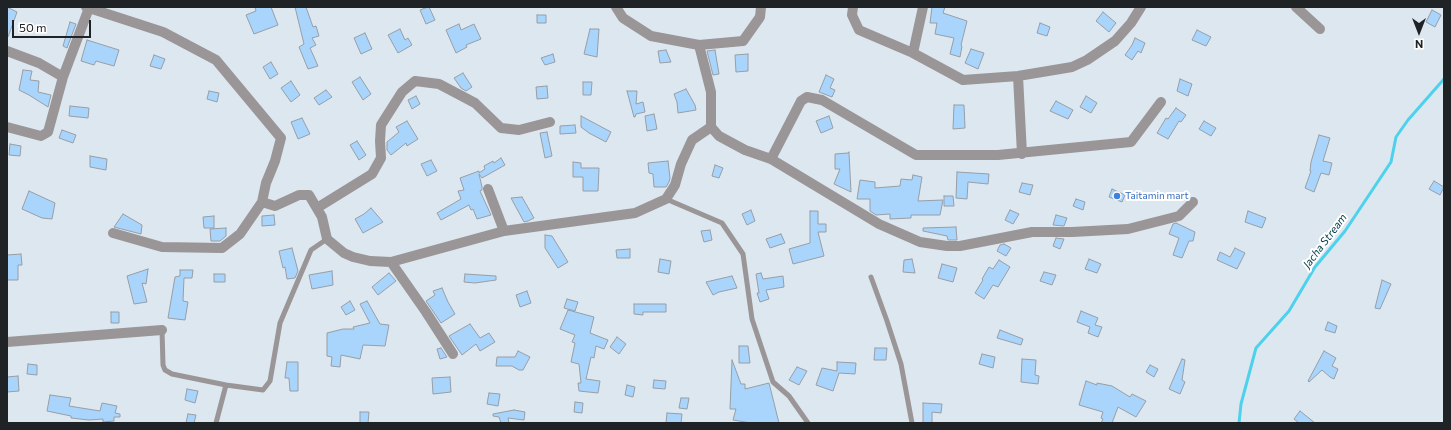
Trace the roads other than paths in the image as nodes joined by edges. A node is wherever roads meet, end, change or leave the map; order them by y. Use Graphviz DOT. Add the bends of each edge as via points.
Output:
graph roads {
  1 [pos="616,7"];
  2 [pos="761,7"];
  3 [pos="853,7"];
  4 [pos="923,7"];
  5 [pos="1140,7"];
  6 [pos="1296,7"];
  7 [pos="87,8"];
  8 [pos="1320,29"];
  9 [pos="699,45"];
  10 [pos="7,51"];
  11 [pos="913,53"];
  12 [pos="1018,76"];
  13 [pos="63,77"];
  14 [pos="1161,102"];
  15 [pos="550,122"];
  16 [pos="7,127"];
  17 [pos="711,127"];
  18 [pos="1022,154"];
  19 [pos="771,159"];
  20 [pos="488,189"];
  21 [pos="666,199"];
  22 [pos="262,202"];
  23 [pos="1193,202"];
  24 [pos="317,208"];
  25 [pos="504,231"];
  26 [pos="114,233"];
  27 [pos="327,239"];
  28 [pos="391,262"];
  29 [pos="870,276"];
  30 [pos="162,330"];
  31 [pos="7,342"];
  32 [pos="453,354"];
  33 [pos="226,385"];
  34 [pos="216,423"];
  35 [pos="808,423"];
  36 [pos="912,423"];
  1 -- 9 [label="street" via="623,18 651,36"];
  2 -- 9 [label="street" via="760,17 743,41"];
  3 -- 11 [label="street" via="852,15 859,30"];
  4 -- 11 [label="street"];
  5 -- 12 [label="street" via="1131,23 1114,41 1087,60 1072,67"];
  6 -- 8 [label="street"];
  7 -- 13 [label="street"];
  7 -- 22 [label="street" via="163,32 216,60 281,138"];
  9 -- 17 [label="street" via="711,92"];
  10 -- 13 [label="street" via="39,63"];
  11 -- 12 [label="street" via="963,80"];
  12 -- 18 [label="street"];
  13 -- 16 [label="street" via="48,132 41,136"];
  14 -- 18 [label="street" via="1131,142"];
  15 -- 24 [label="street" via="519,130 500,128 475,103 439,84 415,81 402,92 381,125 380,158 372,174"];
  17 -- 19 [label="street" via="719,136 745,150"];
  17 -- 21 [label="street" via="692,140 675,185"];
  18 -- 19 [label="street" via="916,155 822,100 807,97 801,101"];
  19 -- 23 [label="street" via="878,224 920,242 947,246 960,246 1032,232 1128,229 1179,216"];
  20 -- 25 [label="street"];
  21 -- 25 [label="street" via="635,213"];
  21 -- 35 [label="lane" via="722,223 742,254 752,319 773,382 790,396"];
  22 -- 24 [label="street" via="275,206 299,194 309,195"];
  22 -- 26 [label="street" via="240,234 222,248 162,247"];
  24 -- 27 [label="street"];
  25 -- 28 [label="street"];
  27 -- 28 [label="street" via="353,257"];
  27 -- 33 [label="lane" via="312,250 280,323 270,381 263,390"];
  28 -- 32 [label="street"];
  29 -- 36 [label="lane" via="901,364"];
  30 -- 31 [label="street"];
  30 -- 33 [label="lane" via="165,370 172,374"];
  33 -- 34 [label="lane"];
}
